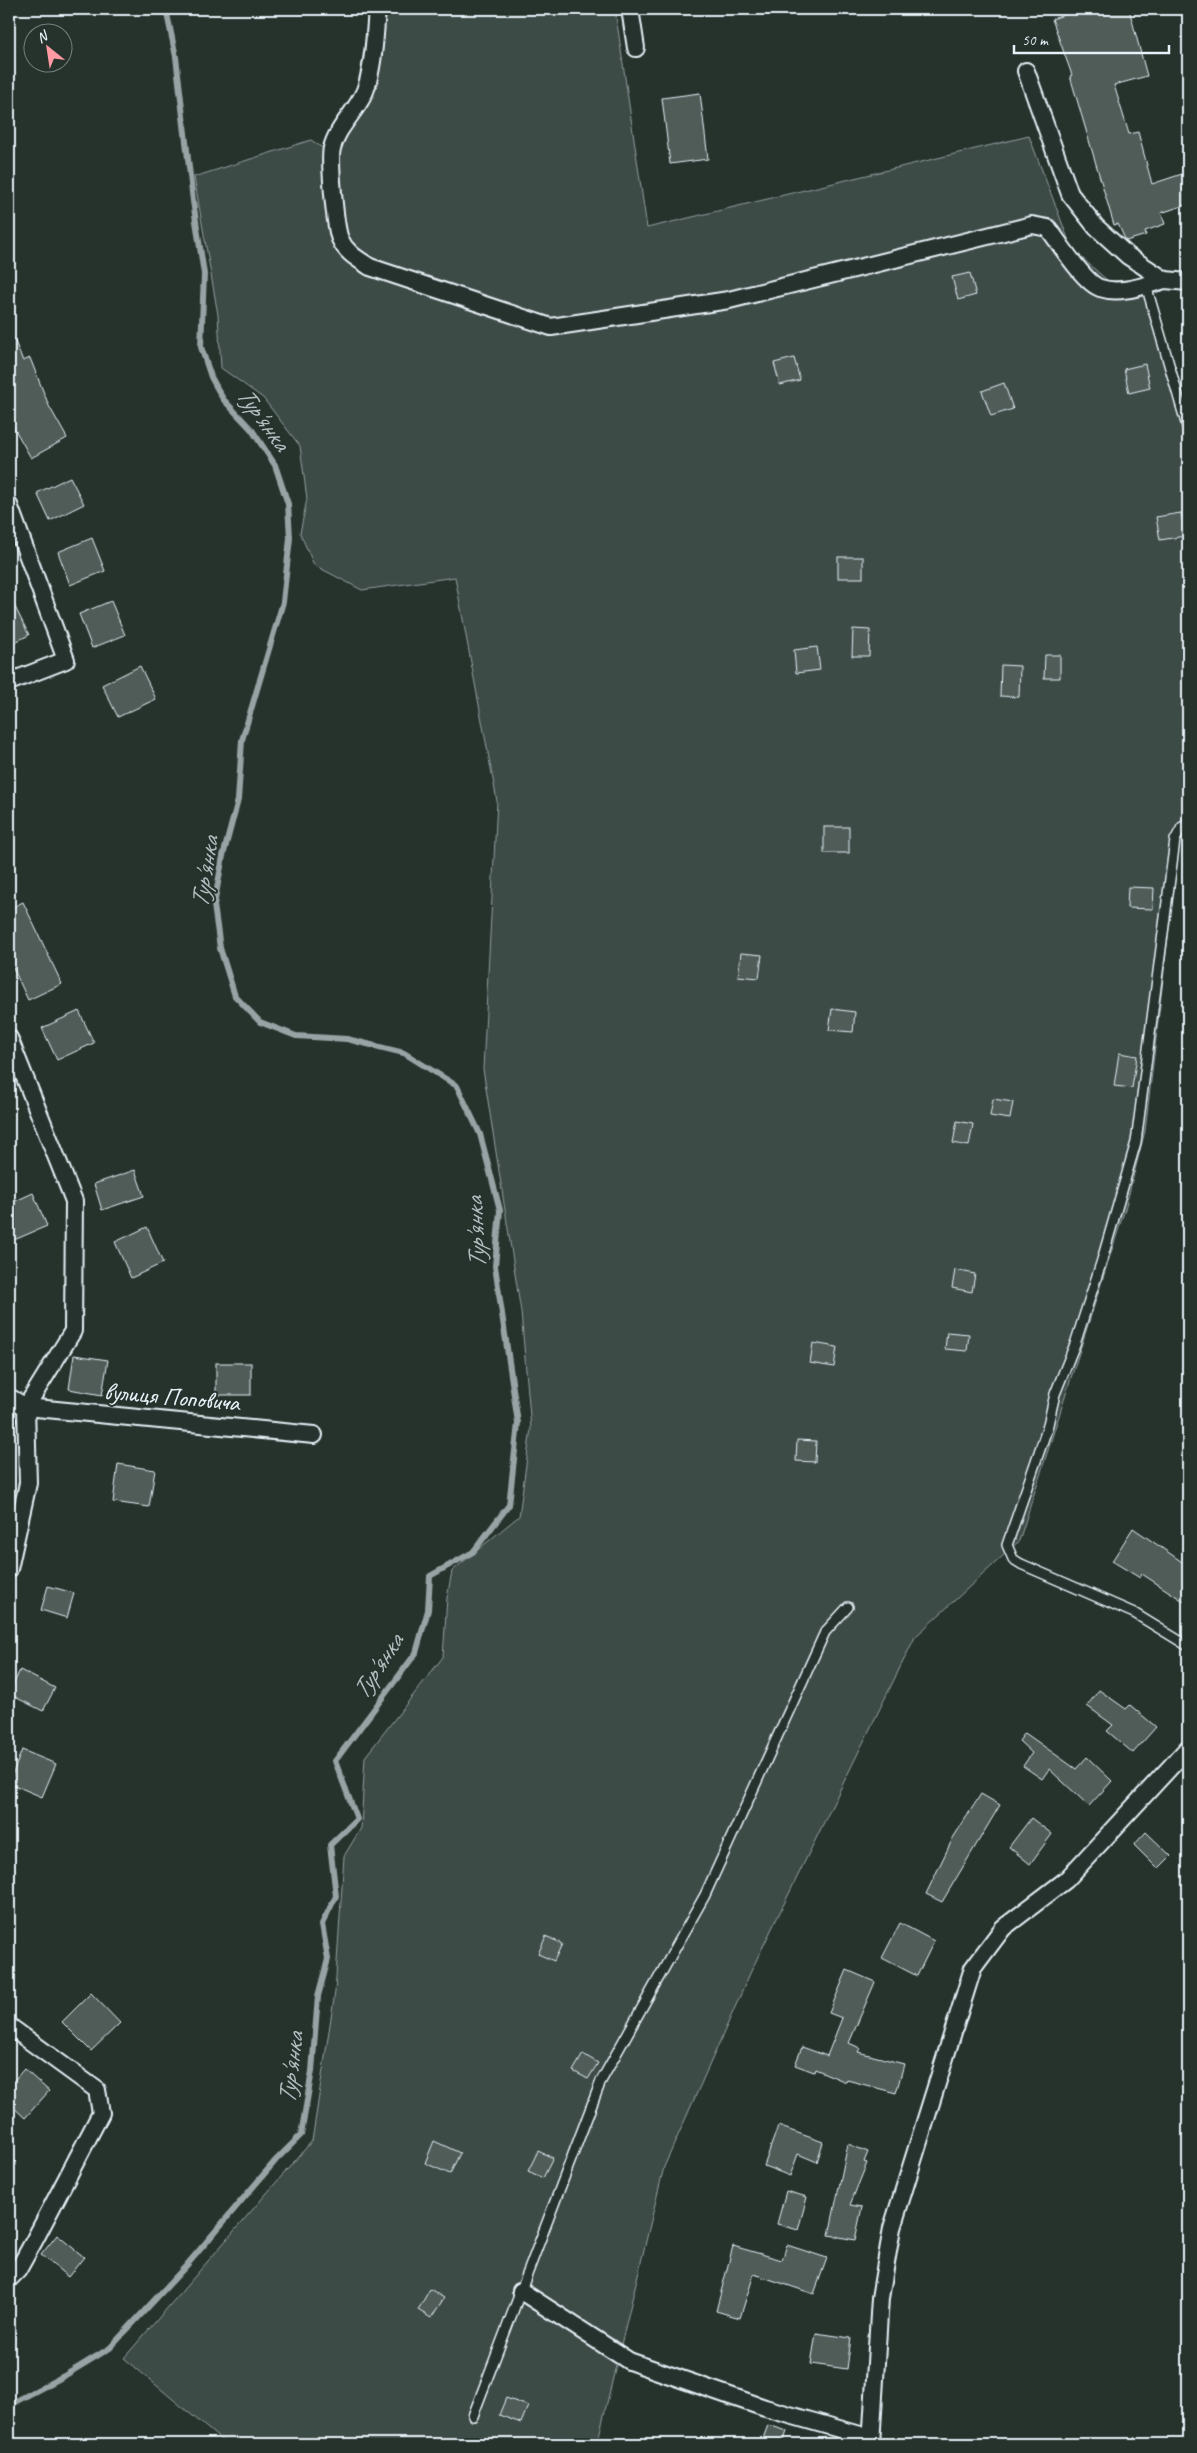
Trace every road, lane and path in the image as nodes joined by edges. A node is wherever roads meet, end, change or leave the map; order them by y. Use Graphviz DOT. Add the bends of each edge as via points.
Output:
graph roads {
  1 [pos="377,9"];
  2 [pos="630,9"];
  3 [pos="636,48"];
  4 [pos="1026,71"];
  5 [pos="1165,280"];
  6 [pos="1188,282"];
  7 [pos="1146,285"];
  8 [pos="1188,430"];
  9 [pos="9,505"];
  10 [pos="9,682"];
  11 [pos="1188,824"];
  12 [pos="9,1038"];
  13 [pos="9,1397"];
  14 [pos="26,1407"];
  15 [pos="314,1434"];
  16 [pos="9,1569"];
  17 [pos="848,1607"];
  18 [pos="1188,1646"];
  19 [pos="1188,1748"];
  20 [pos="9,2026"];
  21 [pos="9,2280"];
  22 [pos="521,2291"];
  23 [pos="473,2416"];
  24 [pos="871,2441"];
  1 -- 7 [label="street" via="367,87 332,149 334,216 340,239 350,254 370,267 551,327 729,300 1032,225 1048,228 1084,275 1099,288 1122,291"];
  2 -- 3 [label="street"];
  4 -- 5 [label="street" via="1070,194 1096,227 1128,256"];
  5 -- 6 [label="street"];
  5 -- 7 [label="street"];
  7 -- 8 [label="lane"];
  9 -- 10 [label="street" via="66,660"];
  11 -- 18 [label="lane" via="1182,827 1175,840 1136,1142 1102,1260 1007,1545 1013,1559 1021,1564 1134,1613"];
  12 -- 14 [label="street" via="74,1201 73,1331"];
  13 -- 14 [label="street, вулиця Поповича"];
  14 -- 15 [label="street, вулиця Поповича"];
  14 -- 16 [label="street" via="28,1484"];
  17 -- 22 [label="lane" via="825,1632 705,1894 601,2081"];
  19 -- 24 [label="street" via="1066,1880 1003,1928 973,1968 892,2228 880,2298"];
  20 -- 21 [label="street" via="98,2090 102,2113 18,2270"];
  22 -- 23 [label="lane"];
  22 -- 24 [label="street" via="629,2360"];
}
